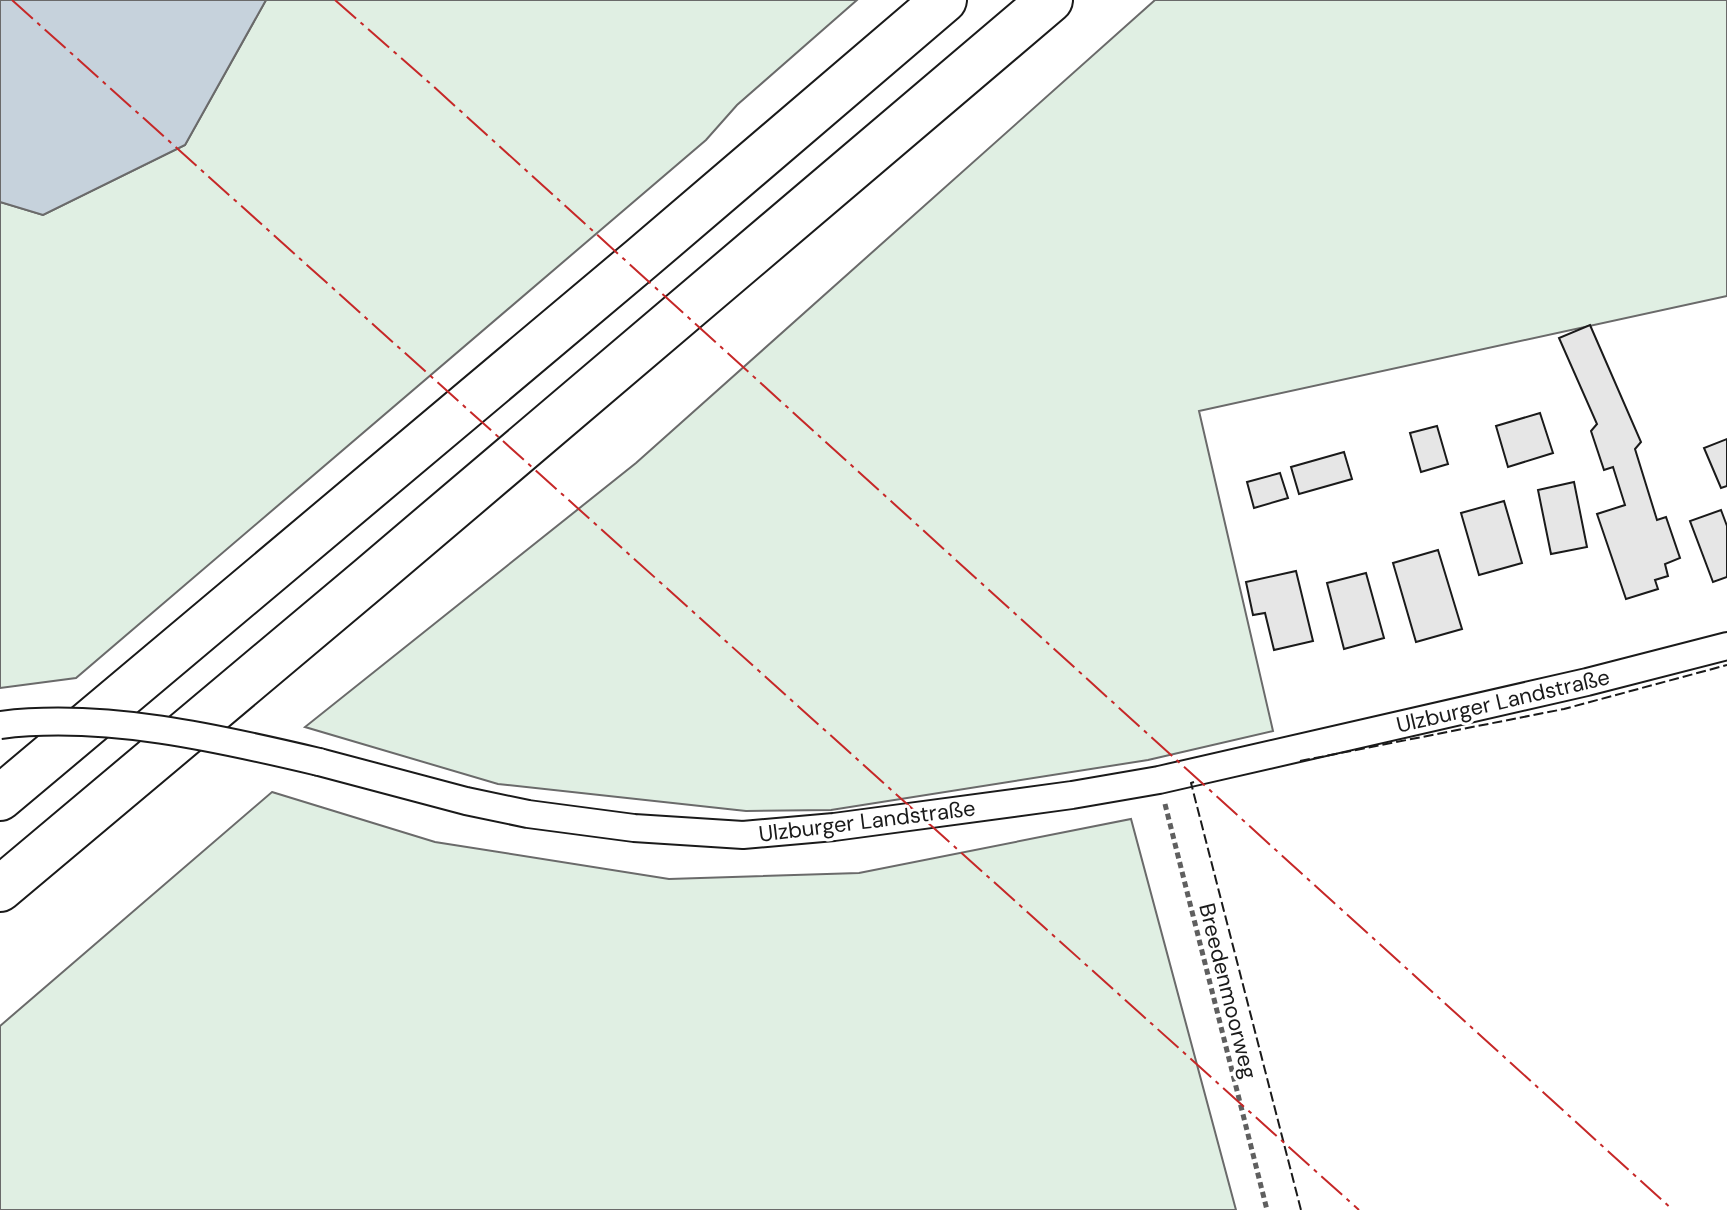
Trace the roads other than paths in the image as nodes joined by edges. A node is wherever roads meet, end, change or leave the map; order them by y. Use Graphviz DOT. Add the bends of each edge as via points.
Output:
graph roads {
  1 [pos="944,0"];
  2 [pos="1050,0"];
  3 [pos="1727,646"];
  4 [pos="0,725"];
  5 [pos="0,798"];
  6 [pos="0,889"];
  1 -- 5 [label="highway"];
  2 -- 6 [label="highway"];
  3 -- 4 [label="street, Ulzburger Landstraße, bridge" via="1159,780 743,835 528,814 204,735 77,722"];
}
